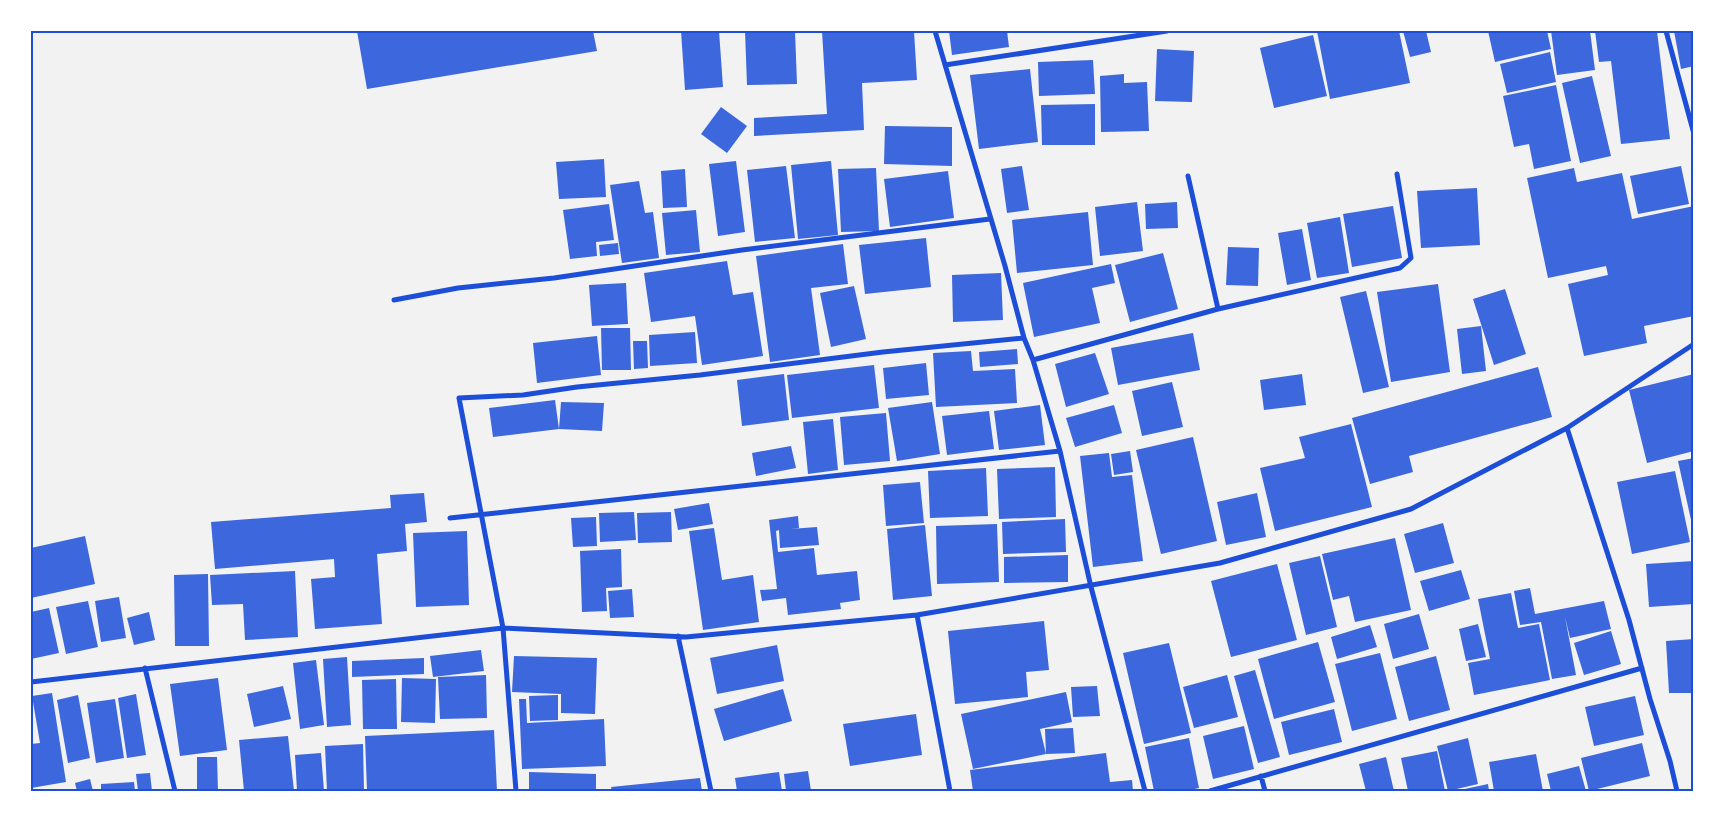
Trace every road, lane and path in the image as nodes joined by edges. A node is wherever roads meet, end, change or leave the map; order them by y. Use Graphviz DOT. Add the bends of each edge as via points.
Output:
graph roads {
  1 [pos="936,31"];
  2 [pos="1168,31"];
  3 [pos="1666,31"];
  4 [pos="945,65"];
  5 [pos="1694,134"];
  6 [pos="1397,174"];
  7 [pos="1188,176"];
  8 [pos="990,219"];
  9 [pos="394,300"];
  10 [pos="1218,309"];
  11 [pos="1024,338"];
  12 [pos="1694,344"];
  13 [pos="1033,360"];
  14 [pos="1567,428"];
  15 [pos="1060,451"];
  16 [pos="480,514"];
  17 [pos="450,518"];
  18 [pos="1091,587"];
  19 [pos="917,616"];
  20 [pos="503,628"];
  21 [pos="678,636"];
  22 [pos="145,668"];
  23 [pos="1642,668"];
  24 [pos="31,682"];
  25 [pos="1261,776"];
  26 [pos="175,791"];
  27 [pos="516,791"];
  28 [pos="711,791"];
  29 [pos="950,791"];
  30 [pos="1145,791"];
  31 [pos="1210,791"];
  32 [pos="1265,791"];
  33 [pos="1677,791"];
  1 -- 4 [label="street"];
  2 -- 4 [label="street"];
  3 -- 5 [label="street"];
  4 -- 8 [label="street"];
  6 -- 10 [label="street" via="1411,258 1400,268"];
  7 -- 10 [label="street"];
  8 -- 9 [label="street" via="458,288"];
  8 -- 11 [label="street"];
  10 -- 13 [label="street"];
  11 -- 13 [label="street"];
  11 -- 16 [label="street" via="523,395 459,398"];
  12 -- 14 [label="street"];
  13 -- 15 [label="street"];
  14 -- 18 [label="street" via="1411,509 1220,563"];
  14 -- 23 [label="street"];
  15 -- 16 [label="street"];
  15 -- 18 [label="street"];
  16 -- 17 [label="street"];
  16 -- 20 [label="street"];
  18 -- 19 [label="street"];
  18 -- 30 [label="street"];
  19 -- 21 [label="street"];
  19 -- 29 [label="street"];
  20 -- 21 [label="street"];
  20 -- 22 [label="street"];
  20 -- 27 [label="street"];
  21 -- 28 [label="street"];
  22 -- 24 [label="street"];
  22 -- 26 [label="street"];
  23 -- 25 [label="street"];
  23 -- 33 [label="street"];
  25 -- 31 [label="street"];
  25 -- 32 [label="street"];
}
